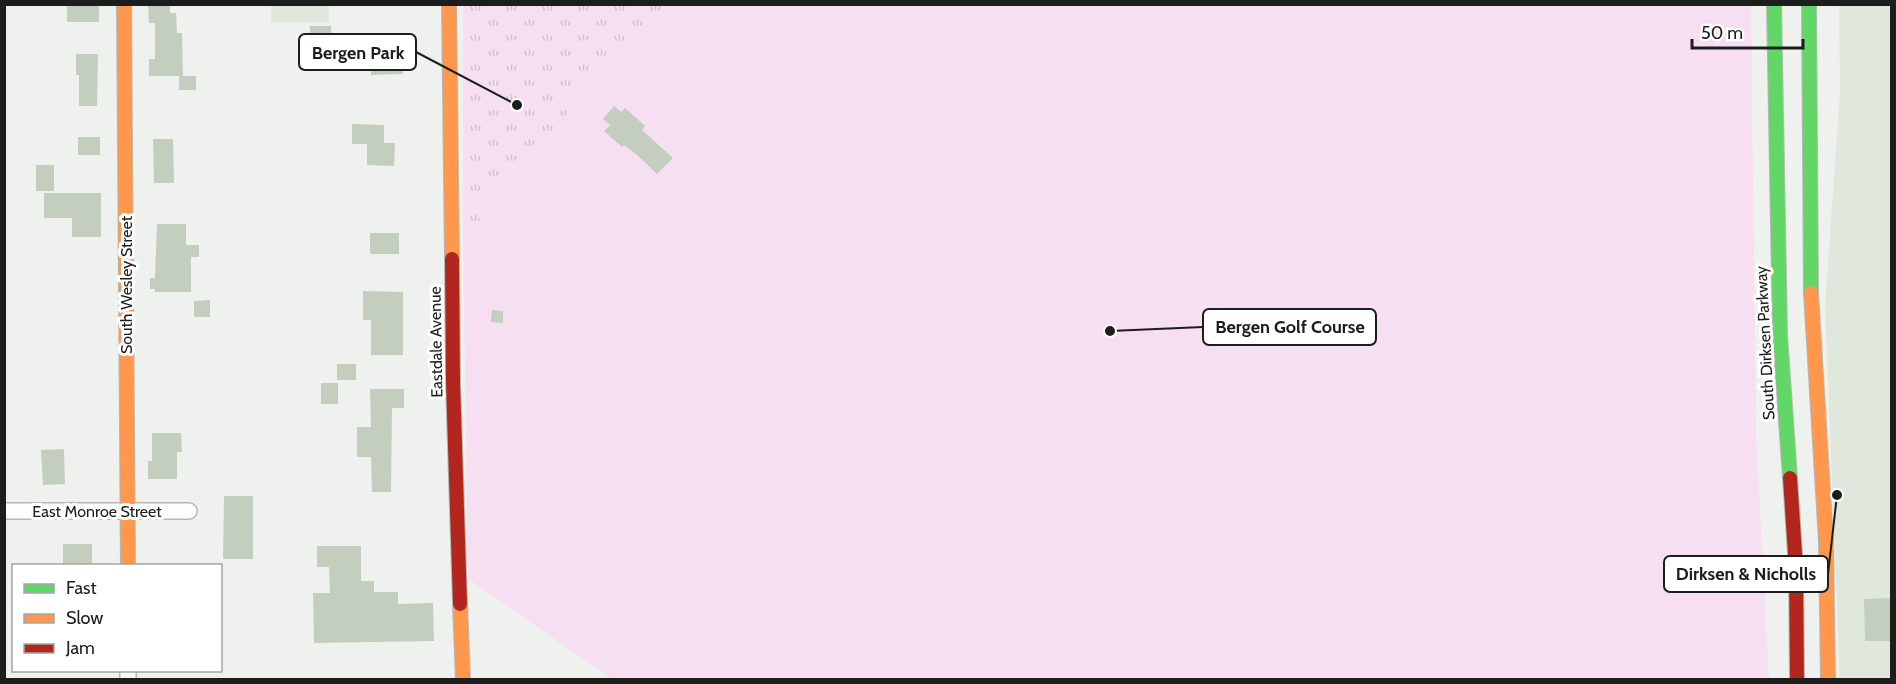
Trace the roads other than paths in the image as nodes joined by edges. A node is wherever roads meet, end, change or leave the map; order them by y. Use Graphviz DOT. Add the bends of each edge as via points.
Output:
graph roads {
  1 [pos="124,4"];
  2 [pos="449,4"];
  3 [pos="1774,4"];
  4 [pos="1809,4"];
  5 [pos="1818,4"];
  6 [pos="1809,35"];
  7 [pos="4,511"];
  8 [pos="189,511"];
  9 [pos="128,512"];
  10 [pos="128,564"];
  11 [pos="463,680"];
  12 [pos="1797,680"];
  13 [pos="1828,680"];
  1 -- 9 [label="main road, South Wesley Street"];
  2 -- 11 [label="main road, Eastdale Avenue" via="452,371"];
  3 -- 12 [label="main road, South Dirksen Parkway" via="1780,335 1796,569"];
  4 -- 6 [label="main road"];
  5 -- 6 [label="main road"];
  6 -- 13 [label="main road" via="1811,291 1827,565"];
  7 -- 9 [label="street, East Monroe Street"];
  8 -- 9 [label="street, East Monroe Street"];
  9 -- 10 [label="main road, South Wesley Street"];
}
